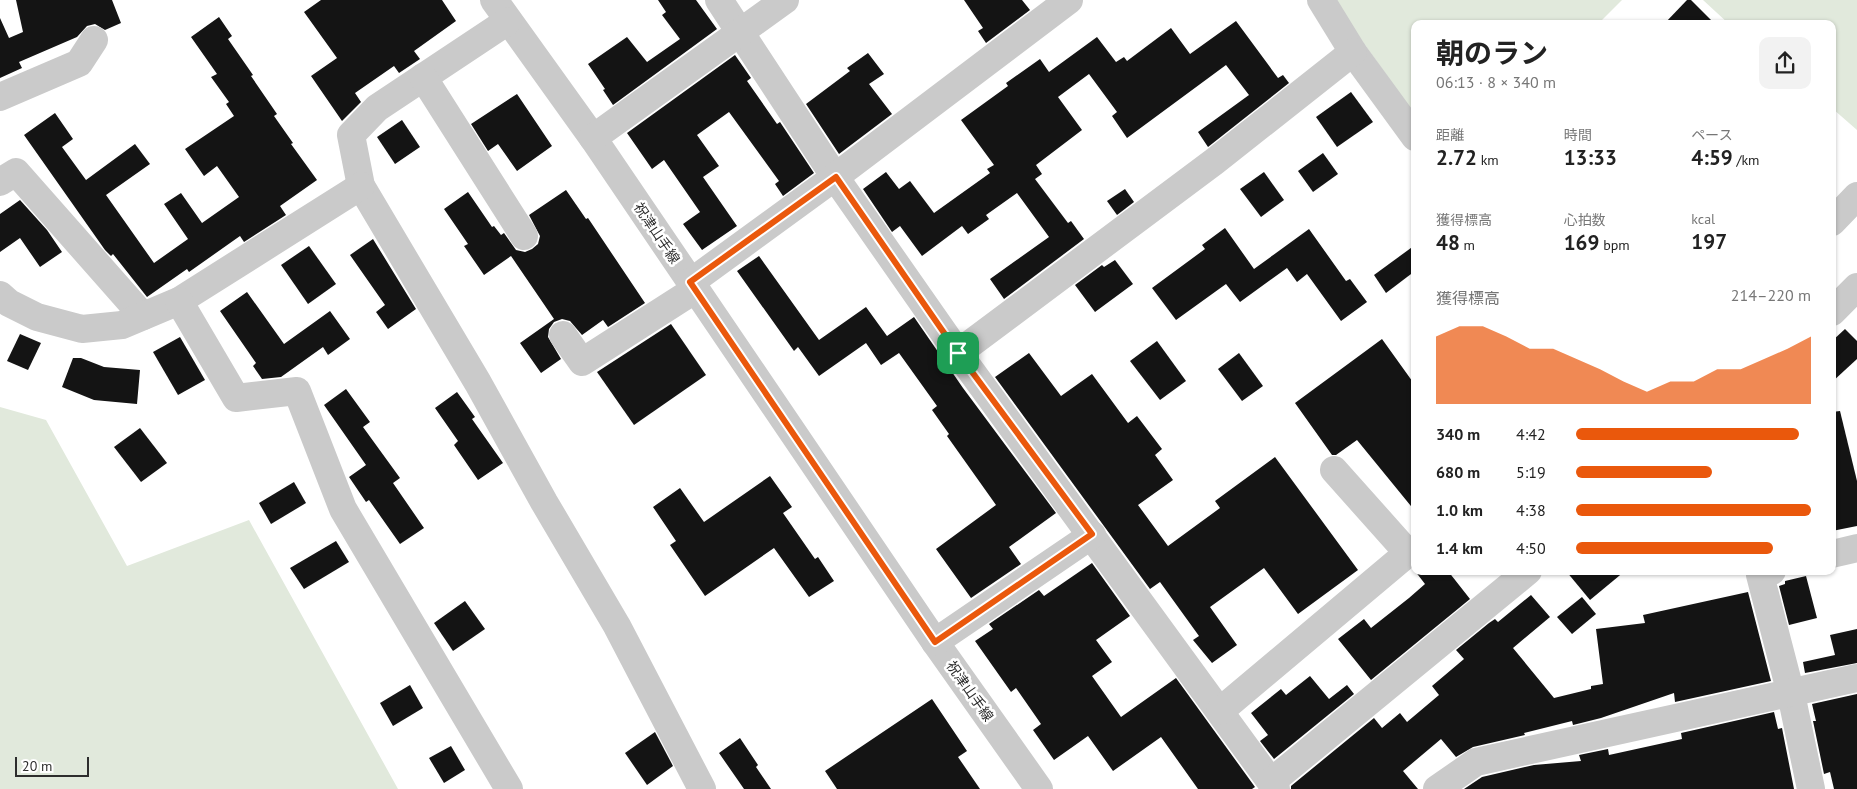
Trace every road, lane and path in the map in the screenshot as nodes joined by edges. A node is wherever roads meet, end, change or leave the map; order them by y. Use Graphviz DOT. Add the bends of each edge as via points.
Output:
graph roads {
  1 [pos="719,0"];
  2 [pos="785,0"];
  3 [pos="1069,0"];
  4 [pos="1321,0"];
  5 [pos="501,10"];
  6 [pos="741,33"];
  7 [pos="94,40"];
  8 [pos="1353,52"];
  9 [pos="423,77"];
  10 [pos="0,97"];
  11 [pos="1411,132"];
  12 [pos="593,138"];
  13 [pos="836,177"];
  14 [pos="0,182"];
  15 [pos="361,186"];
  16 [pos="1857,196"];
  17 [pos="1836,218"];
  18 [pos="524,236"];
  19 [pos="693,285"];
  20 [pos="1857,287"];
  21 [pos="0,295"];
  22 [pos="179,301"];
  23 [pos="1836,308"];
  24 [pos="143,316"];
  25 [pos="563,335"];
  26 [pos="958,353"];
  27 [pos="1334,470"];
  28 [pos="1092,534"];
  29 [pos="1857,548"];
  30 [pos="1836,553"];
  31 [pos="1523,575"];
  32 [pos="1760,575"];
  33 [pos="935,642"];
  34 [pos="1857,678"];
  35 [pos="1791,694"];
  36 [pos="1220,711"];
  37 [pos="1274,786"];
  38 [pos="509,789"];
  39 [pos="702,789"];
  40 [pos="1039,789"];
  41 [pos="1437,789"];
  42 [pos="1811,789"];
  1 -- 6 [label="street"];
  2 -- 6 [label="street"];
  3 -- 13 [label="street"];
  4 -- 8 [label="street"];
  5 -- 9 [label="street"];
  5 -- 12 [label="street, 祝津山手線"];
  6 -- 12 [label="street"];
  6 -- 13 [label="street"];
  7 -- 10 [label="street" via="79,63"];
  8 -- 11 [label="street"];
  8 -- 26 [label="street" via="1215,161"];
  9 -- 15 [label="street" via="377,108 351,135"];
  9 -- 18 [label="street"];
  12 -- 19 [label="street, 祝津山手線"];
  13 -- 19 [label="street"];
  13 -- 26 [label="street"];
  14 -- 24 [label="street" via="16,172"];
  15 -- 22 [label="street"];
  15 -- 39 [label="street" via="617,626"];
  16 -- 17 [label="street"];
  19 -- 25 [label="street" via="582,362"];
  19 -- 33 [label="street, 祝津山手線"];
  20 -- 23 [label="street"];
  21 -- 24 [label="street" via="37,317 82,329 122,325"];
  22 -- 24 [label="street"];
  22 -- 38 [label="street" via="236,398 297,391 343,509"];
  26 -- 28 [label="street"];
  27 -- 36 [label="street" via="1408,553"];
  28 -- 33 [label="street"];
  28 -- 36 [label="street"];
  29 -- 30 [label="street"];
  31 -- 37 [label="street"];
  32 -- 35 [label="street"];
  33 -- 40 [label="street, 祝津山手線"];
  34 -- 35 [label="street"];
  35 -- 41 [label="street" via="1476,762"];
  35 -- 42 [label="street"];
  36 -- 37 [label="street"];
}
